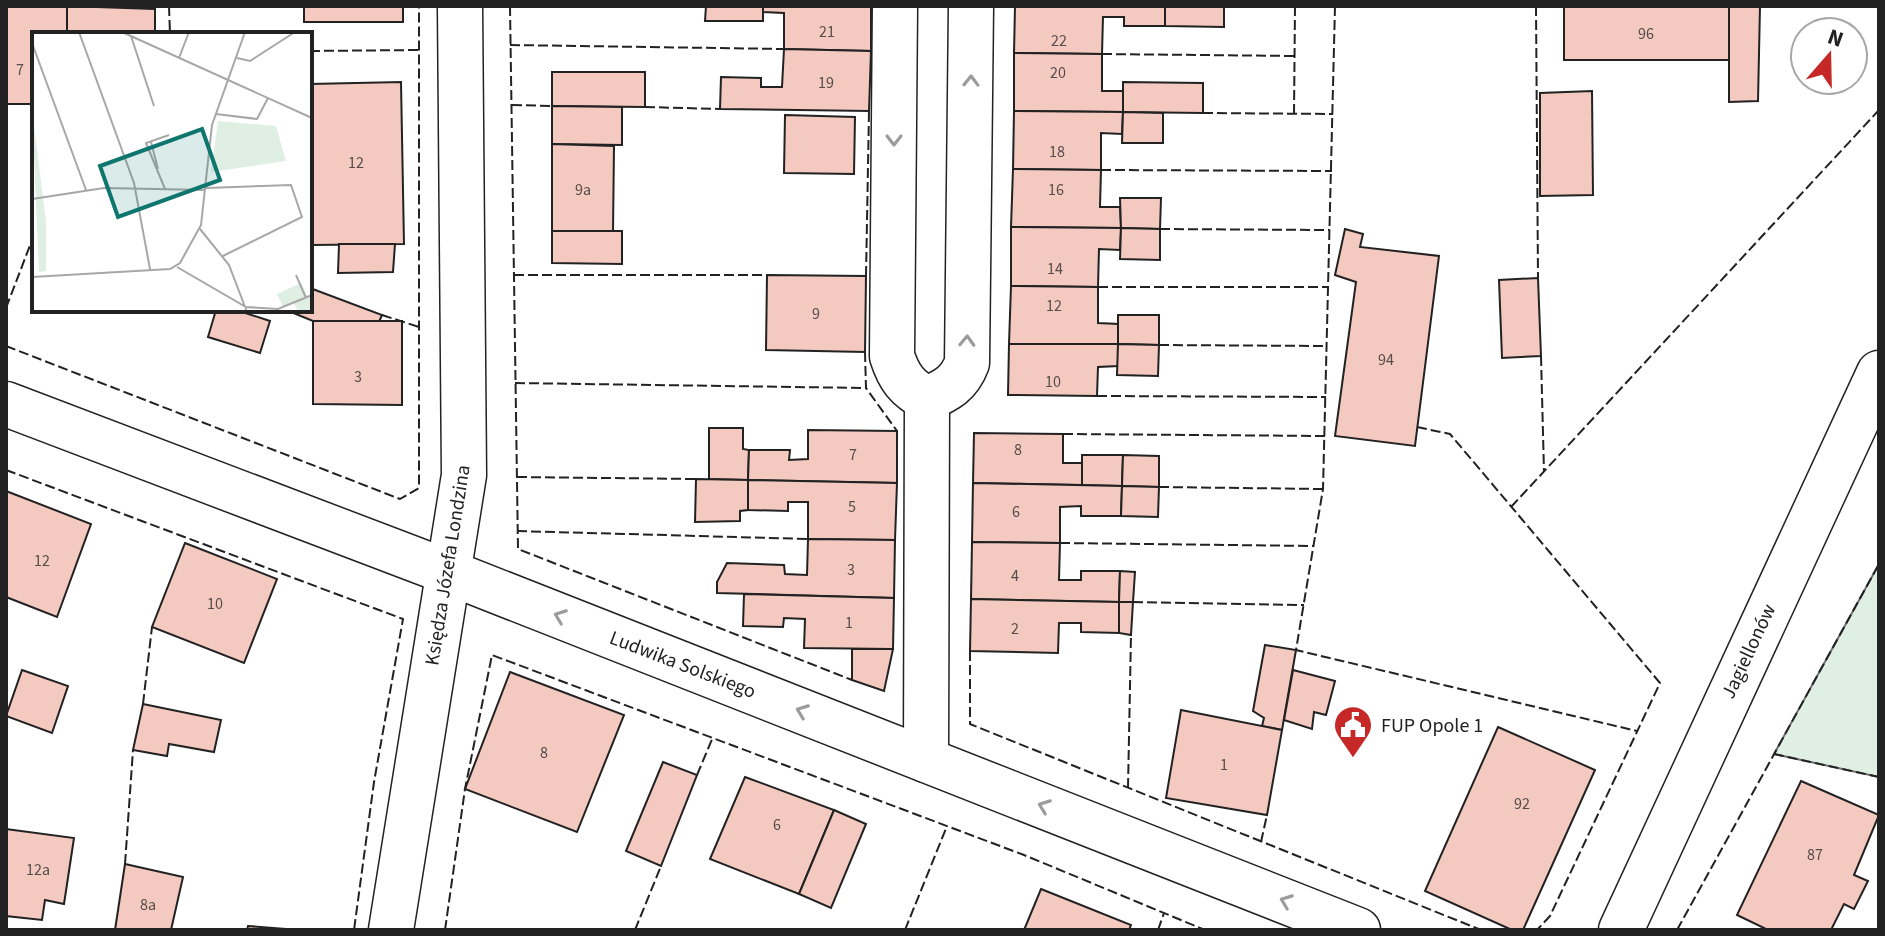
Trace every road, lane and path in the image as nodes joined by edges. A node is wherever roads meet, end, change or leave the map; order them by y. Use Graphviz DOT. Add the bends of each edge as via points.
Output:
graph roads {
  1 [pos="460,6"];
  2 [pos="895,6"];
  3 [pos="971,6"];
  4 [pos="1879,373"];
  5 [pos="927,399"];
  6 [pos="6,404"];
  7 [pos="448,572"];
  8 [pos="926,760"];
  9 [pos="391,930"];
  10 [pos="1358,930"];
  11 [pos="1621,930"];
  1 -- 7 [label="street, Księdza Józefa Londzina" via="464,475"];
  2 -- 5 [label="street, one-way" via="892,356 910,389"];
  5 -- 3 [label="street, one-way" via="949,389 967,363"];
  4 -- 11 [label="street, Jagiellonów"];
  5 -- 8 [label="street"];
  6 -- 7 [label="street, Ludwika Solskiego"];
  8 -- 7 [label="street, Ludwika Solskiego, one-way"];
  7 -- 9 [label="street, Księdza Józefa Londzina"];
  10 -- 8 [label="street, Ludwika Solskiego, one-way"];
}
